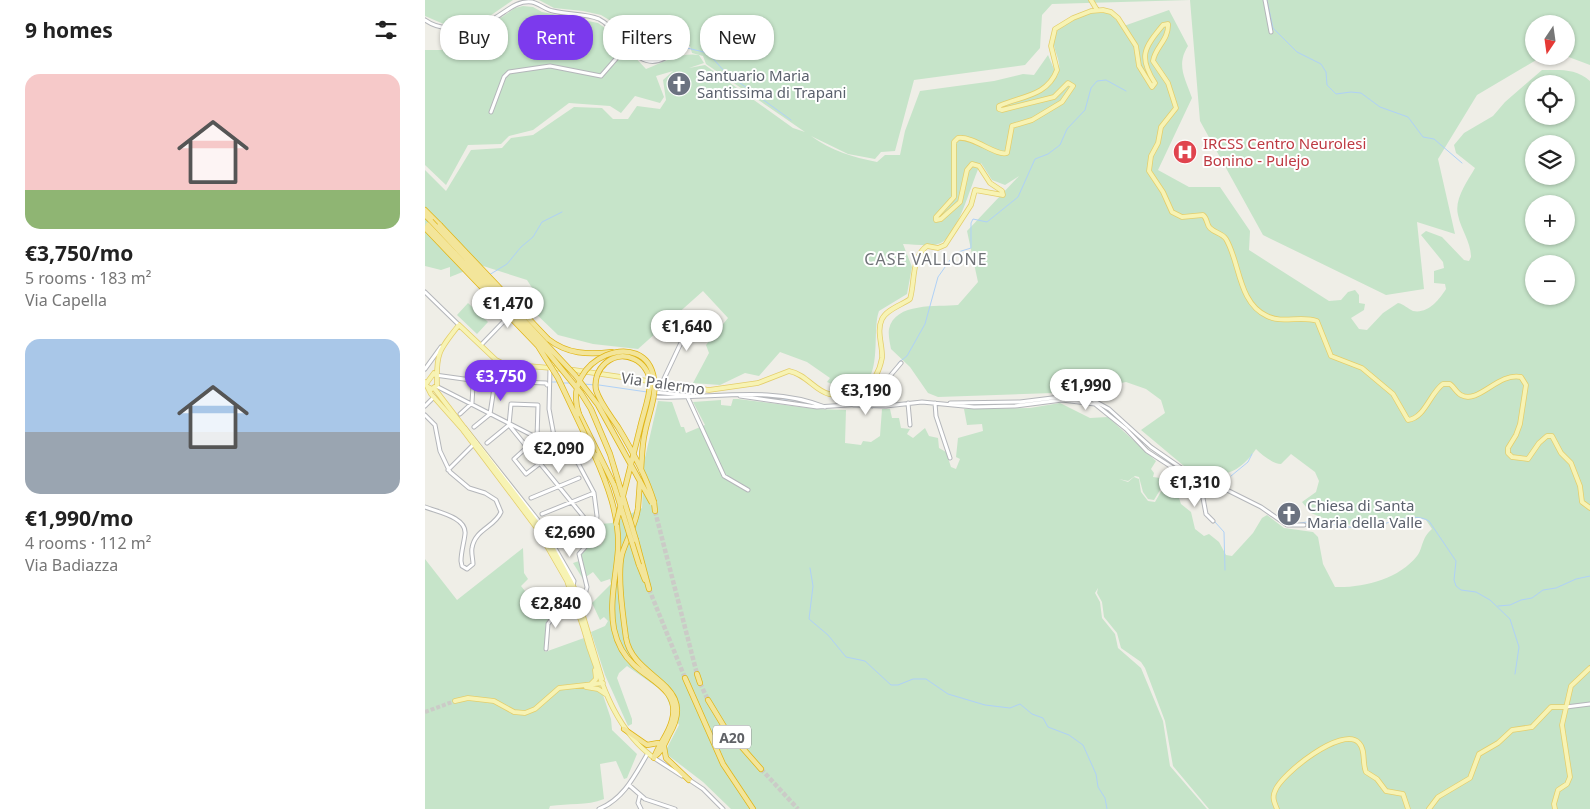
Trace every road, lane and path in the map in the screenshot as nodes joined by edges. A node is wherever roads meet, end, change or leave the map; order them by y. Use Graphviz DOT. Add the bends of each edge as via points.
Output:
graph roads {
  1 [pos="1091,0"];
  2 [pos="1265,0"];
  3 [pos="1097,10"];
  4 [pos="425,19"];
  5 [pos="603,21"];
  6 [pos="1271,32"];
  7 [pos="615,60"];
  8 [pos="491,112"];
  9 [pos="425,210"];
  10 [pos="425,215"];
  11 [pos="427,224"];
  12 [pos="425,292"];
  13 [pos="519,301"];
  14 [pos="703,323"];
  15 [pos="459,325"];
  16 [pos="481,345"];
  17 [pos="441,347"];
  18 [pos="613,352"];
  19 [pos="901,363"];
  20 [pos="550,368"];
  21 [pos="425,369"];
  22 [pos="431,375"];
  23 [pos="436,380"];
  24 [pos="653,382"];
  25 [pos="664,383"];
  26 [pos="426,385"];
  27 [pos="548,385"];
  28 [pos="473,386"];
  29 [pos="435,387"];
  30 [pos="494,388"];
  31 [pos="445,389"];
  32 [pos="711,390"];
  33 [pos="652,393"];
  34 [pos="698,396"];
  35 [pos="709,396"];
  36 [pos="714,396"];
  37 [pos="434,397"];
  38 [pos="688,398"];
  39 [pos="472,403"];
  40 [pos="908,403"];
  41 [pos="935,403"];
  42 [pos="425,406"];
  43 [pos="873,406"];
  44 [pos="460,414"];
  45 [pos="490,414"];
  46 [pos="425,415"];
  47 [pos="509,425"];
  48 [pos="910,425"];
  49 [pos="474,427"];
  50 [pos="537,438"];
  51 [pos="487,443"];
  52 [pos="474,444"];
  53 [pos="526,448"];
  54 [pos="560,449"];
  55 [pos="950,458"];
  56 [pos="539,464"];
  57 [pos="449,470"];
  58 [pos="579,478"];
  59 [pos="1200,482"];
  60 [pos="558,487"];
  61 [pos="748,490"];
  62 [pos="594,493"];
  63 [pos="531,498"];
  64 [pos="571,502"];
  65 [pos="653,502"];
  66 [pos="425,507"];
  67 [pos="1590,508"];
  68 [pos="655,511"];
  69 [pos="542,514"];
  70 [pos="583,517"];
  71 [pos="1213,521"];
  72 [pos="616,524"];
  73 [pos="1304,525"];
  74 [pos="558,527"];
  75 [pos="596,532"];
  76 [pos="640,563"];
  77 [pos="649,588"];
  78 [pos="586,595"];
  79 [pos="580,598"];
  80 [pos="572,600"];
  81 [pos="582,604"];
  82 [pos="566,607"];
  83 [pos="574,607"];
  84 [pos="546,649"];
  85 [pos="593,658"];
  86 [pos="1590,668"];
  87 [pos="697,674"];
  88 [pos="652,675"];
  89 [pos="685,678"];
  90 [pos="603,683"];
  91 [pos="700,683"];
  92 [pos="592,687"];
  93 [pos="609,698"];
  94 [pos="708,700"];
  95 [pos="455,701"];
  96 [pos="1590,704"];
  97 [pos="1566,707"];
  98 [pos="624,729"];
  99 [pos="663,742"];
  100 [pos="647,753"];
  101 [pos="654,758"];
  102 [pos="761,769"];
  103 [pos="689,780"];
  104 [pos="629,785"];
  105 [pos="640,795"];
  106 [pos="670,808"];
  107 [pos="599,809"];
  108 [pos="641,809"];
  109 [pos="675,809"];
  110 [pos="723,809"];
  111 [pos="753,809"];
  112 [pos="1277,809"];
  113 [pos="1409,809"];
  114 [pos="1429,809"];
  115 [pos="1555,809"];
  1 -- 3 [label="main road"];
  2 -- 6 [label="street"];
  3 -- 32 [label="main road, Via Palermo" via="1073,18 1053,31 1051,48 1057,70 1045,88 999,106 1002,110 1052,98 1068,84 1073,86 1060,103 1032,120 1012,126 1007,153 1001,154 965,138 954,142 954,195 936,220 960,202 967,168 972,164 978,165 1003,195 975,190 971,205 945,245 939,248 927,246 922,250 910,299 881,320 881,353 873,382 854,394 827,394 802,375 789,371 760,382"];
  3 -- 67 [label="main road" via="1109,11 1118,18 1136,46 1139,66 1152,87 1155,83 1144,63 1147,48 1164,24 1168,24 1166,38 1153,61 1168,83 1175,108 1161,127 1149,171 1174,214 1185,218 1203,214 1210,228 1225,237 1238,275 1258,310 1280,320 1317,321 1331,356 1360,368 1387,388 1396,396 1408,420 1423,410 1443,384 1450,384 1461,396 1470,397 1502,379 1521,377 1526,385 1520,424 1508,453 1512,457 1528,459 1542,440 1552,436 1572,465 1583,503"];
  4 -- 5 [label="street" via="439,25 454,26 490,18 513,3 531,0 552,10"];
  7 -- 8 [label="street" via="601,76 550,66 509,72 504,77"];
  9 -- 18 [label="highway, bridge" via="551,342 577,353"];
  10 -- 11 [label="highway"];
  11 -- 65 [label="highway, bridge" via="575,375 603,413"];
  11 -- 72 [label="highway, bridge" via="551,364 601,468"];
  11 -- 76 [label="highway, bridge" via="541,344 581,393 605,441 639,550"];
  12 -- 15 [label="street, Via Palermo"];
  13 -- 16 [label="street" via="514,311"];
  14 -- 25 [label="street" via="687,332"];
  15 -- 16 [label="main road, Via Palermo"];
  15 -- 17 [label="main road"];
  16 -- 20 [label="main road, Via Palermo" via="502,364"];
  17 -- 21 [label="street"];
  17 -- 22 [label="main road"];
  18 -- 76 [label="highway, bridge" via="599,358 584,372 576,390 576,404 614,485"];
  18 -- 88 [label="highway, bridge" via="638,355 649,365 654,376 643,440 638,508 621,568 627,639 640,665"];
  19 -- 43 [label="street" via="889,376"];
  20 -- 24 [label="main road, Via Palermo"];
  20 -- 27 [label="street"];
  22 -- 23 [label="main road"];
  22 -- 26 [label="main road"];
  22 -- 27 [label="street"];
  23 -- 29 [label="main road"];
  23 -- 31 [label="street"];
  24 -- 25 [label="main road, Via Palermo"];
  24 -- 33 [label="street"];
  25 -- 32 [label="main road, Via Palermo"];
  26 -- 29 [label="main road"];
  26 -- 37 [label="main road"];
  27 -- 54 [label="street" via="550,418"];
  28 -- 39 [label="street"];
  29 -- 31 [label="street"];
  29 -- 79 [label="main road" via="544,532"];
  30 -- 45 [label="street"];
  31 -- 39 [label="street"];
  32 -- 35 [label="street"];
  32 -- 36 [label="street"];
  33 -- 34 [label="street"];
  33 -- 38 [label="street"];
  34 -- 35 [label="street"];
  34 -- 38 [label="street"];
  35 -- 36 [label="street"];
  36 -- 43 [label="street" via="737,395 825,407"];
  37 -- 42 [label="street"];
  37 -- 52 [label="main road"];
  38 -- 61 [label="street" via="724,476"];
  39 -- 44 [label="street"];
  39 -- 45 [label="street"];
  40 -- 41 [label="street"];
  40 -- 43 [label="street"];
  40 -- 48 [label="street"];
  41 -- 55 [label="street"];
  41 -- 59 [label="street" via="1087,397 1100,402 1151,447"];
  45 -- 47 [label="street"];
  45 -- 49 [label="street"];
  46 -- 57 [label="street" via="435,425 439,449"];
  47 -- 50 [label="street"];
  47 -- 50 [label="street" via="511,404 538,405"];
  47 -- 51 [label="street"];
  47 -- 53 [label="street"];
  50 -- 53 [label="street"];
  50 -- 54 [label="street"];
  52 -- 57 [label="street"];
  52 -- 80 [label="main road" via="541,534 567,581"];
  53 -- 56 [label="street"];
  53 -- 56 [label="street" via="514,461 525,474"];
  54 -- 62 [label="street" via="577,462"];
  56 -- 60 [label="street"];
  57 -- 66 [label="street" via="469,488 494,499 501,508 498,518 477,534 471,548 473,564 470,568 461,564 465,532 462,524"];
  58 -- 60 [label="street"];
  59 -- 71 [label="street" via="1206,514"];
  59 -- 73 [label="street" via="1220,487 1251,502 1284,524"];
  60 -- 63 [label="street"];
  60 -- 64 [label="street"];
  62 -- 64 [label="street"];
  62 -- 75 [label="street"];
  64 -- 69 [label="street"];
  64 -- 70 [label="street"];
  65 -- 68 [label="highway"];
  65 -- 72 [label="highway, bridge" via="634,456 631,451 618,428 599,399 596,390 599,369 618,357 630,357 640,363 648,373 650,385 647,398 634,450 632,458 620,506"];
  70 -- 74 [label="street"];
  70 -- 75 [label="street"];
  72 -- 88 [label="highway" via="618,548 612,611 615,630 629,659"];
  75 -- 78 [label="street" via="594,539 579,553 587,585"];
  76 -- 77 [label="highway"];
  78 -- 79 [label="street"];
  78 -- 81 [label="street"];
  79 -- 80 [label="main road"];
  79 -- 81 [label="main road"];
  80 -- 82 [label="street"];
  80 -- 83 [label="main road"];
  81 -- 83 [label="main road"];
  81 -- 90 [label="main road"];
  82 -- 83 [label="street"];
  82 -- 84 [label="street" via="557,611 548,624"];
  83 -- 85 [label="main road"];
  85 -- 90 [label="main road"];
  85 -- 92 [label="main road" via="595,679"];
  86 -- 97 [label="main road" via="1571,685"];
  87 -- 91 [label="highway"];
  88 -- 99 [label="highway" via="668,687 677,708 675,724"];
  89 -- 111 [label="highway, A20" via="733,783"];
  90 -- 92 [label="main road"];
  90 -- 93 [label="main road"];
  92 -- 93 [label="main road"];
  92 -- 95 [label="main road" via="559,688 535,709 525,713 514,712 496,702 468,698"];
  93 -- 98 [label="main road"];
  94 -- 102 [label="highway, A20" via="725,728"];
  96 -- 97 [label="street"];
  97 -- 114 [label="main road" via="1551,707 1532,727 1510,731 1479,754 1470,778 1438,797"];
  97 -- 115 [label="main road" via="1561,728 1570,777 1567,784 1558,790"];
  98 -- 99 [label="highway" via="647,745"];
  98 -- 100 [label="main road"];
  99 -- 101 [label="highway"];
  99 -- 103 [label="highway" via="666,758"];
  100 -- 101 [label="main road"];
  100 -- 104 [label="street"];
  101 -- 103 [label="street"];
  103 -- 110 [label="street"];
  104 -- 105 [label="street"];
  104 -- 107 [label="street" via="612,803"];
  105 -- 106 [label="street"];
  105 -- 108 [label="street" via="638,803"];
  106 -- 109 [label="street"];
  112 -- 113 [label="main road" via="1273,796 1283,778 1330,743 1351,739 1361,747 1366,772 1384,789 1403,794"];
}
